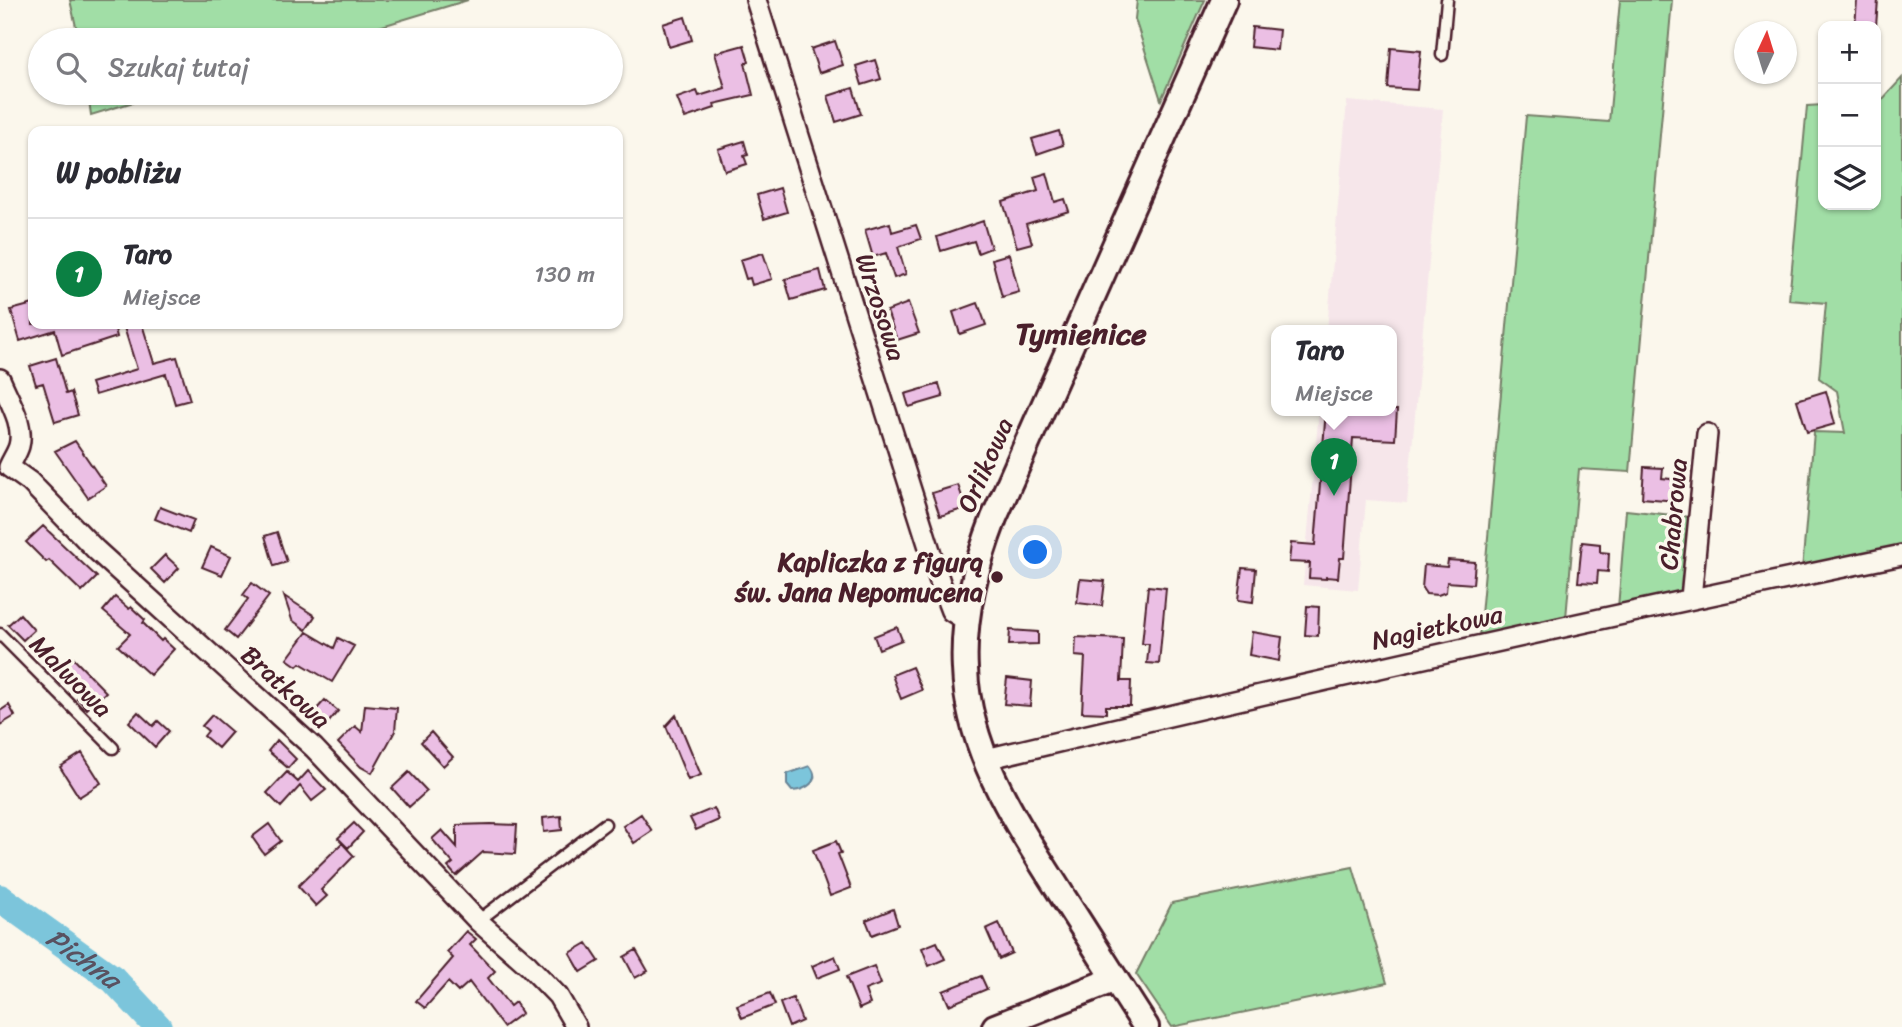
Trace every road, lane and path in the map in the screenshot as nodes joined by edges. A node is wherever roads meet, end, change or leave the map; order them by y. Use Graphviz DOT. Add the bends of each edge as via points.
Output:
graph roads {
  1 [pos="756,0"];
  2 [pos="1224,0"];
  3 [pos="1447,0"];
  4 [pos="1442,55"];
  5 [pos="0,379"];
  6 [pos="1707,434"];
  7 [pos="5,466"];
  8 [pos="1902,555"];
  9 [pos="1692,598"];
  10 [pos="967,621"];
  11 [pos="0,634"];
  12 [pos="113,748"];
  13 [pos="986,759"];
  14 [pos="605,824"];
  15 [pos="478,921"];
  16 [pos="1115,979"];
  17 [pos="576,1027"];
  18 [pos="995,1027"];
  19 [pos="1146,1027"];
  1 -- 10 [label="street, Wrzosowa" via="940,582 951,611"];
  2 -- 10 [label="street, Orlikowa" via="994,519 980,555"];
  3 -- 4 [label="lane"];
  5 -- 7 [label="street, Bratkowa" via="20,431 19,444"];
  6 -- 9 [label="street, Chabrowa"];
  7 -- 15 [label="street, Bratkowa" via="30,481 96,550 314,748"];
  8 -- 9 [label="street, Nagietkowa"];
  9 -- 13 [label="street, Nagietkowa"];
  10 -- 13 [label="street, Orlikowa" via="965,670"];
  11 -- 12 [label="lane, Malwowa"];
  13 -- 16 [label="street, Orlikowa" via="1023,834"];
  14 -- 15 [label="lane"];
  15 -- 17 [label="street, Bratkowa" via="558,996"];
  16 -- 18 [label="street"];
  16 -- 19 [label="street, Orlikowa"];
}
